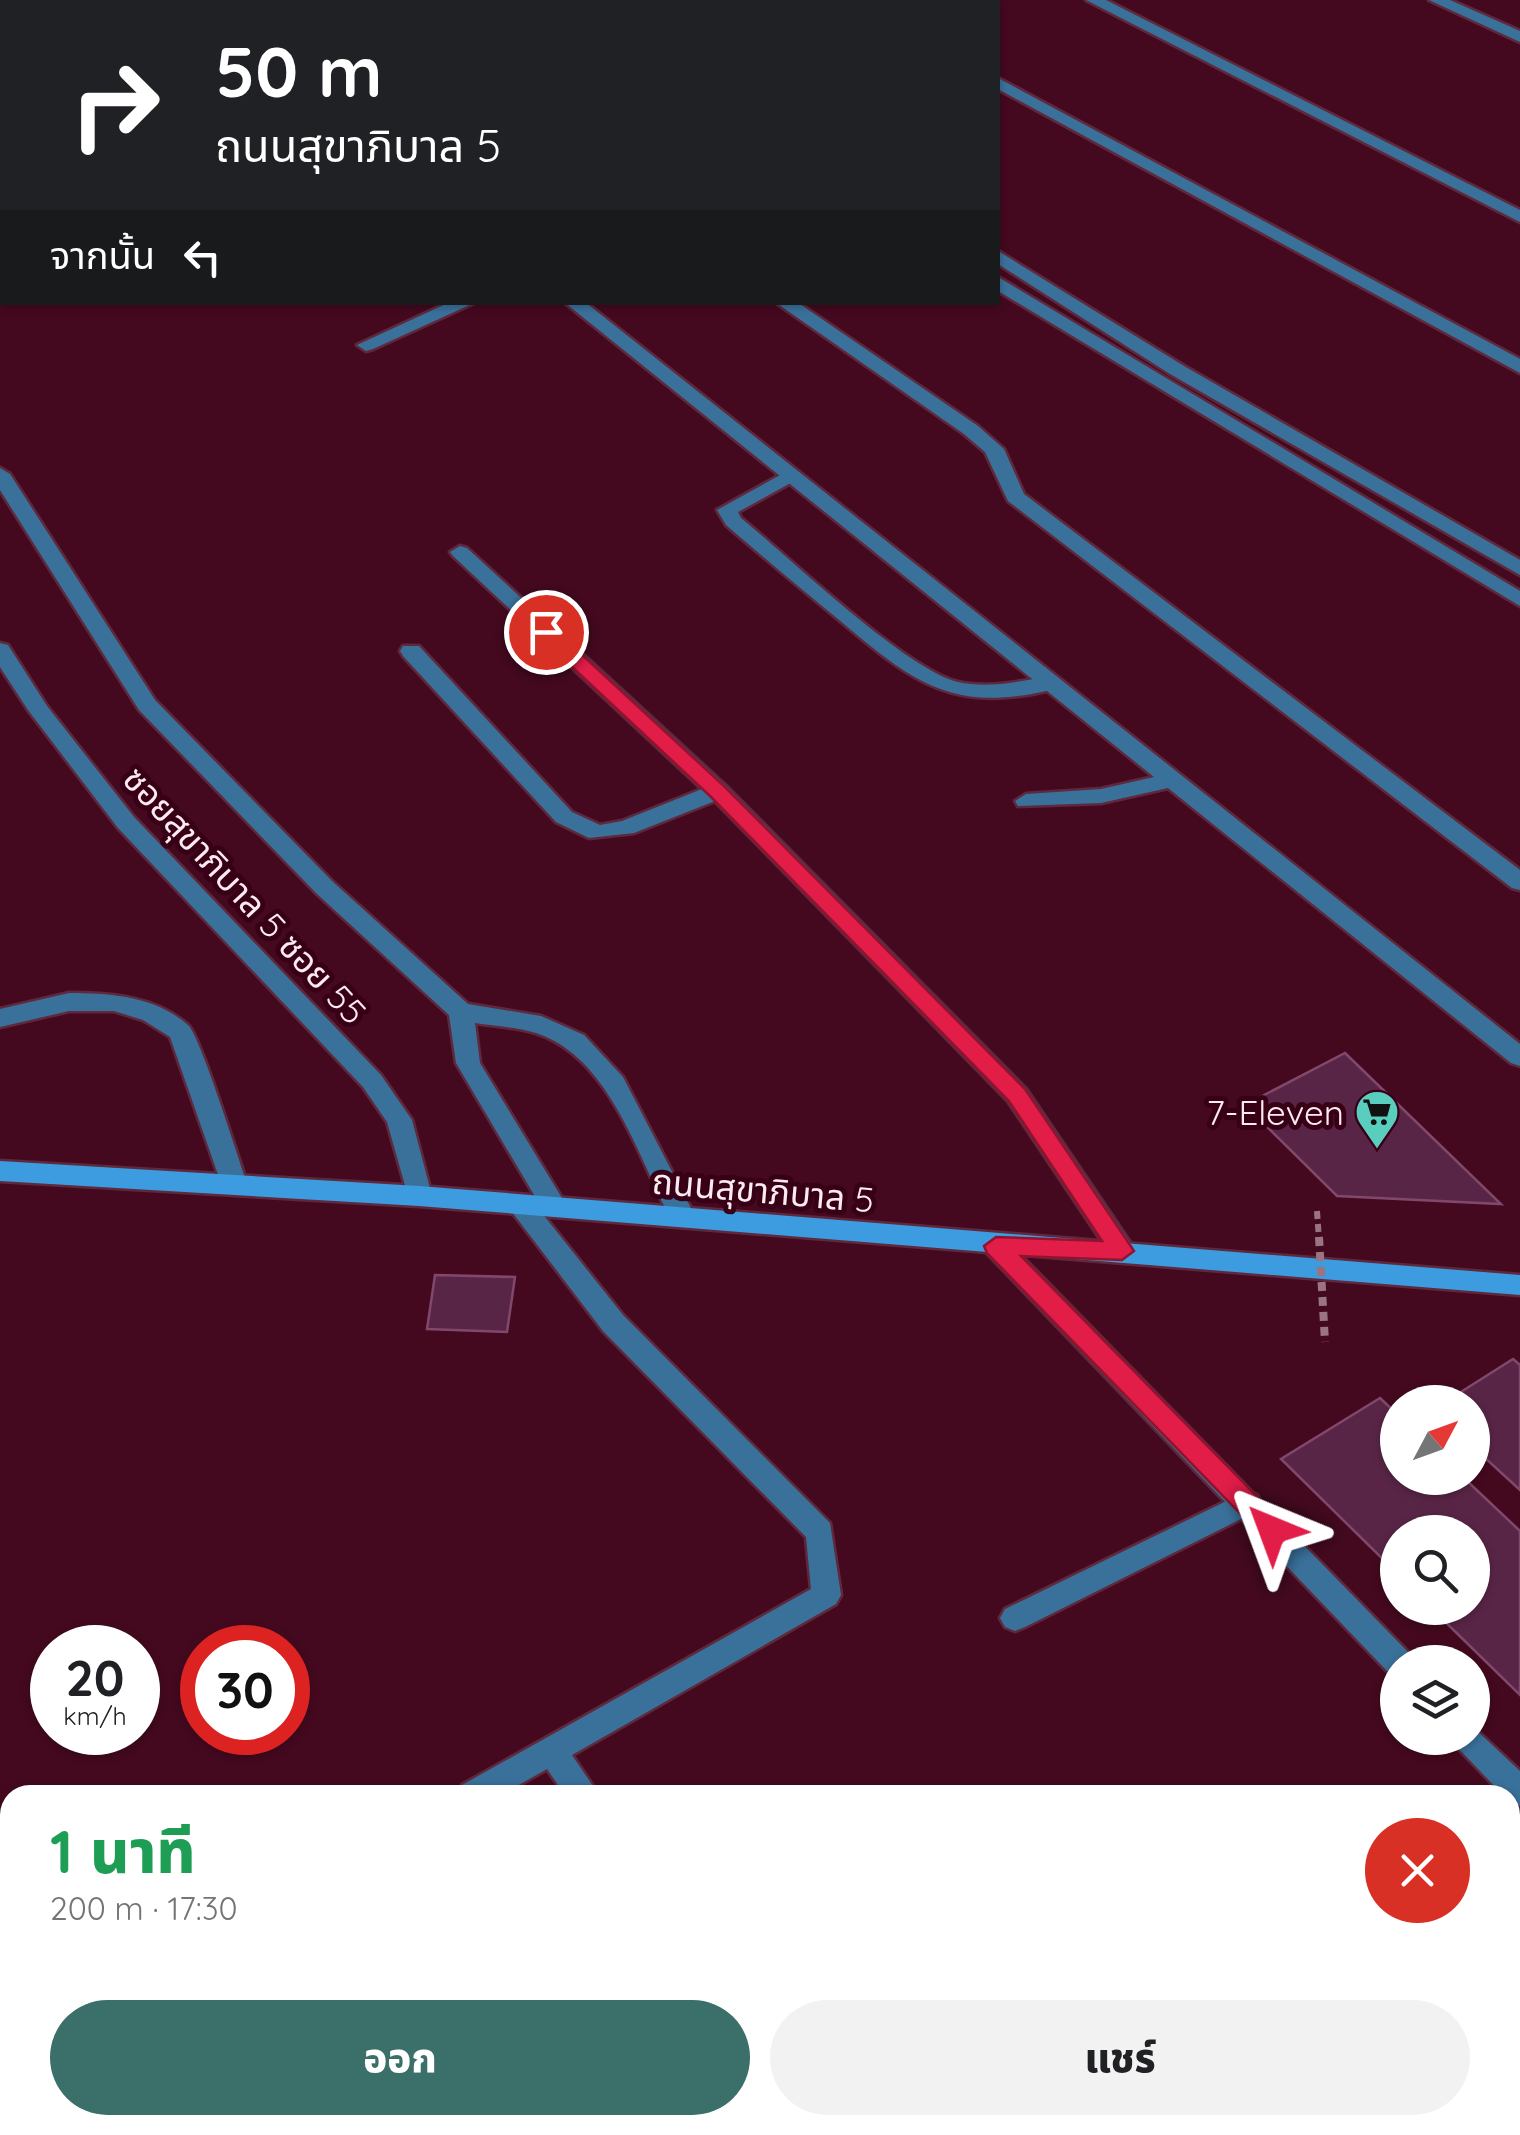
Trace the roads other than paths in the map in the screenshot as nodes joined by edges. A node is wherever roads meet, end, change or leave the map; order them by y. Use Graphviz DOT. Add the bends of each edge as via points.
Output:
graph roads {
  1 [pos="1094,0"];
  2 [pos="1437,0"];
  3 [pos="1520,37"];
  4 [pos="1000,84"];
  5 [pos="1520,217"];
  6 [pos="1000,257"];
  7 [pos="1000,284"];
  8 [pos="460,305"];
  9 [pos="577,305"];
  10 [pos="788,305"];
  11 [pos="366,344"];
  12 [pos="1520,367"];
  13 [pos="0,474"];
  14 [pos="791,476"];
  15 [pos="460,552"];
  16 [pos="1520,569"];
  17 [pos="1520,600"];
  18 [pos="411,651"];
  19 [pos="1,653"];
  20 [pos="1051,683"];
  21 [pos="1173,780"];
  22 [pos="718,792"];
  23 [pos="1026,801"];
  24 [pos="1520,882"];
  25 [pos="461,1012"];
  26 [pos="0,1018"];
  27 [pos="1520,1057"];
  28 [pos="0,1171"];
  29 [pos="235,1186"];
  30 [pos="418,1196"];
  31 [pos="521,1205"];
  32 [pos="555,1208"];
  33 [pos="682,1216"];
  34 [pos="996,1246"];
  35 [pos="1122,1251"];
  36 [pos="1520,1286"];
  37 [pos="1247,1503"];
  38 [pos="1015,1618"];
  39 [pos="1382,1645"];
  40 [pos="552,1752"];
  41 [pos="1485,1755"];
  42 [pos="491,1785"];
  43 [pos="576,1785"];
  44 [pos="1513,1785"];
  1 -- 5 [label="street"];
  2 -- 3 [label="street"];
  4 -- 12 [label="street"];
  6 -- 16 [label="street" via="1177,370"];
  7 -- 17 [label="street"];
  8 -- 11 [label="street"];
  9 -- 14 [label="street"];
  10 -- 24 [label="street" via="970,430 994,449 1015,497"];
  13 -- 25 [label="street" via="147,704 324,887"];
  14 -- 20 [label="street"];
  14 -- 20 [label="street" via="727,510 908,667 930,681 984,695"];
  15 -- 22 [label="street"];
  18 -- 22 [label="street" via="564,817 597,833"];
  19 -- 30 [label="street, ซอยสุขาภิบาล 5 ซอย 55" via="107,804 372,1081 399,1120"];
  20 -- 21 [label="street"];
  21 -- 23 [label="street" via="1101,796"];
  21 -- 27 [label="street"];
  22 -- 35 [label="street" via="1017,1095"];
  25 -- 32 [label="street" via="468,1062"];
  25 -- 33 [label="street" via="542,1026 575,1041 614,1083"];
  26 -- 29 [label="street" via="69,1002 115,1002 181,1032"];
  28 -- 29 [label="main road, ถนนสุขาภิบาล 5"];
  29 -- 30 [label="main road, ถนนสุขาภิบาล 5"];
  30 -- 31 [label="main road, ถนนสุขาภิบาล 5"];
  31 -- 32 [label="main road, ถนนสุขาภิบาล 5"];
  31 -- 40 [label="street" via="614,1323 820,1532 826,1595"];
  32 -- 33 [label="main road, ถนนสุขาภิบาล 5"];
  33 -- 34 [label="main road, ถนนสุขาภิบาล 5"];
  34 -- 35 [label="main road, ถนนสุขาภิบาล 5"];
  34 -- 37 [label="street"];
  35 -- 36 [label="main road, ถนนสุขาภิบาล 5"];
  37 -- 38 [label="street"];
  37 -- 39 [label="street"];
  40 -- 42 [label="street"];
  40 -- 43 [label="street"];
  41 -- 44 [label="street"];
}
